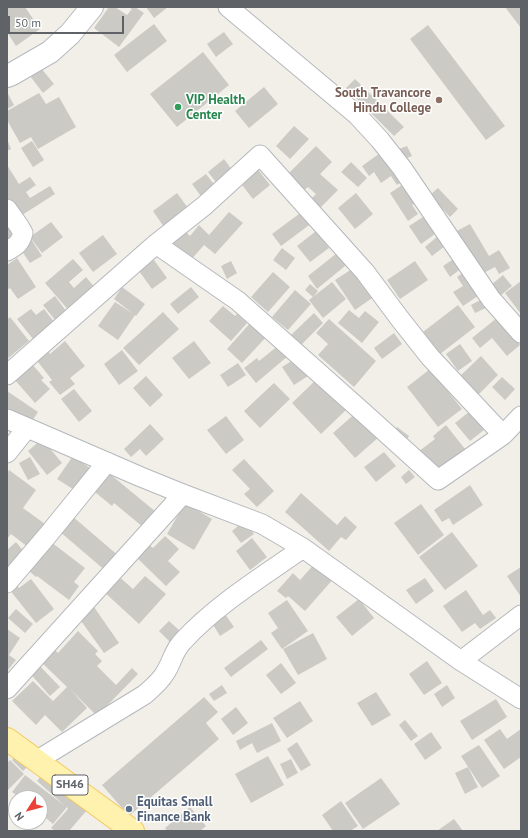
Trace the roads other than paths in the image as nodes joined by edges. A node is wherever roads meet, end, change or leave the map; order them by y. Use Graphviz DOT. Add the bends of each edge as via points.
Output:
graph roads {
  1 [pos="92,7"];
  2 [pos="228,7"];
  3 [pos="7,76"];
  4 [pos="7,209"];
  5 [pos="156,244"];
  6 [pos="7,251"];
  7 [pos="521,333"];
  8 [pos="7,375"];
  9 [pos="521,416"];
  10 [pos="7,419"];
  11 [pos="27,428"];
  12 [pos="503,435"];
  13 [pos="7,453"];
  14 [pos="107,462"];
  15 [pos="184,494"];
  16 [pos="304,548"];
  17 [pos="7,583"];
  18 [pos="521,615"];
  19 [pos="461,661"];
  20 [pos="7,688"];
  21 [pos="521,699"];
  22 [pos="7,739"];
  23 [pos="36,761"];
  24 [pos="133,831"];
  1 -- 3 [label="main road" via="70,34 50,52"];
  2 -- 7 [label="street" via="357,115 380,140 402,168 491,299"];
  4 -- 6 [label="street" via="22,233 21,240"];
  5 -- 8 [label="street"];
  5 -- 12 [label="street" via="238,301 438,480"];
  5 -- 12 [label="street" via="204,206 260,155 365,272 430,356"];
  9 -- 12 [label="street"];
  10 -- 11 [label="street"];
  11 -- 13 [label="street"];
  11 -- 14 [label="street"];
  14 -- 15 [label="street"];
  14 -- 17 [label="street"];
  15 -- 16 [label="street" via="262,524"];
  15 -- 20 [label="street"];
  16 -- 19 [label="street"];
  16 -- 23 [label="street" via="199,625 181,643 165,673 144,695"];
  18 -- 19 [label="street"];
  19 -- 21 [label="street"];
  22 -- 23 [label="main road, SH46"];
  23 -- 24 [label="main road, SH46"];
}
